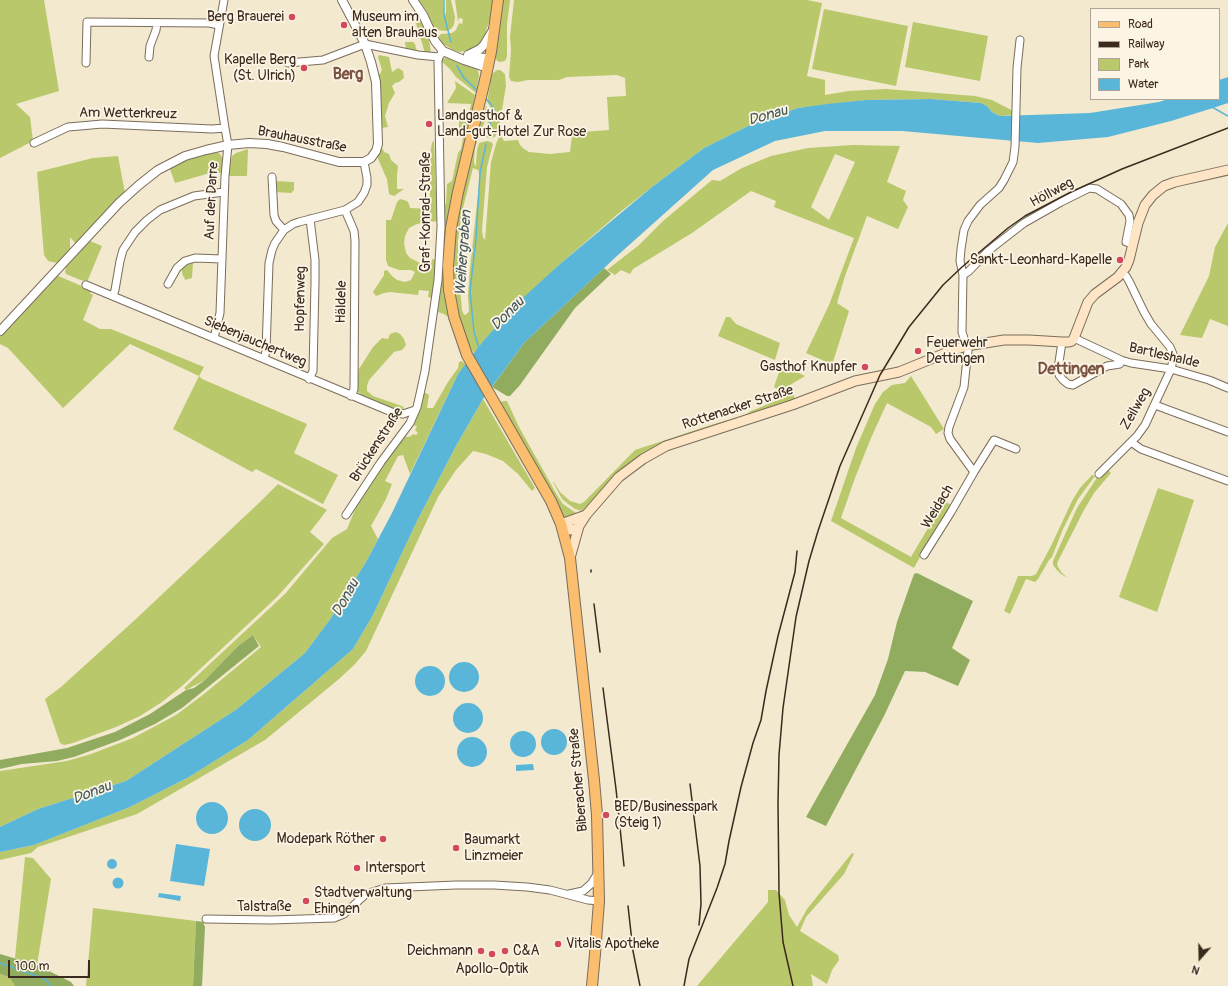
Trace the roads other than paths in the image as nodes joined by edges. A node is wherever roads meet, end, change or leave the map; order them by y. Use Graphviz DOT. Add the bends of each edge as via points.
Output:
graph roads {
  1 [pos="224,0"];
  2 [pos="342,0"];
  3 [pos="413,0"];
  4 [pos="498,0"];
  5 [pos="156,23"];
  6 [pos="219,25"];
  7 [pos="495,25"];
  8 [pos="1020,40"];
  9 [pos="365,44"];
  10 [pos="441,54"];
  11 [pos="456,55"];
  12 [pos="468,55"];
  13 [pos="149,57"];
  14 [pos="86,63"];
  15 [pos="288,63"];
  16 [pos="488,64"];
  17 [pos="225,128"];
  18 [pos="34,143"];
  19 [pos="228,145"];
  20 [pos="364,162"];
  21 [pos="1228,170"];
  22 [pos="272,177"];
  23 [pos="224,192"];
  24 [pos="346,210"];
  25 [pos="310,219"];
  26 [pos="284,230"];
  27 [pos="1133,244"];
  28 [pos="222,259"];
  29 [pos="1121,272"];
  30 [pos="963,275"];
  31 [pos="168,284"];
  32 [pos="86,285"];
  33 [pos="113,296"];
  34 [pos="434,314"];
  35 [pos="0,331"];
  36 [pos="214,338"];
  37 [pos="1074,338"];
  38 [pos="1062,342"];
  39 [pos="966,346"];
  40 [pos="264,359"];
  41 [pos="1121,360"];
  42 [pos="1171,369"];
  43 [pos="309,378"];
  44 [pos="1228,388"];
  45 [pos="351,396"];
  46 [pos="1155,405"];
  47 [pos="416,410"];
  48 [pos="1228,432"];
  49 [pos="1131,442"];
  50 [pos="1016,448"];
  51 [pos="974,472"];
  52 [pos="1099,474"];
  53 [pos="1228,481"];
  54 [pos="346,515"];
  55 [pos="586,516"];
  56 [pos="579,526"];
  57 [pos="562,527"];
  58 [pos="924,555"];
  59 [pos="570,558"];
  60 [pos="599,871"];
  61 [pos="569,894"];
  62 [pos="599,901"];
  63 [pos="206,920"];
  64 [pos="592,986"];
  1 -- 6 [label="street, Auf der Darre"];
  2 -- 9 [label="street, Brauhausstraße"];
  3 -- 10 [label="street"];
  4 -- 7 [label="main road, Biberacher Straße"];
  5 -- 6 [label="street"];
  5 -- 13 [label="street"];
  5 -- 14 [label="street" via="87,22"];
  6 -- 17 [label="street, Auf der Darre" via="214,56"];
  7 -- 12 [label="street" via="484,45"];
  7 -- 16 [label="main road, Biberacher Straße"];
  8 -- 30 [label="street" via="1016,68 1013,162 999,188 980,205 964,230 960,254"];
  9 -- 10 [label="street" via="418,55"];
  9 -- 15 [label="street" via="323,60"];
  9 -- 20 [label="street, Brauhausstraße" via="376,82 378,144 376,152"];
  10 -- 11 [label="street"];
  10 -- 34 [label="street, Graf-Konrad-Straße" via="438,62 441,227"];
  11 -- 12 [label="street"];
  11 -- 16 [label="street" via="464,60"];
  12 -- 16 [label="street"];
  16 -- 57 [label="main road, Biberacher Straße" via="451,228 449,290 454,317 467,355 544,488"];
  17 -- 18 [label="street, Am Wetterkreuz" via="102,124 68,127"];
  17 -- 19 [label="street, Auf der Darre"];
  19 -- 20 [label="street, Brauhausstraße" via="268,144 339,162"];
  19 -- 23 [label="street, Auf der Darre"];
  19 -- 35 [label="street, Brauhausstraße" via="186,156 158,170 138,185"];
  20 -- 24 [label="street" via="367,185 358,202"];
  21 -- 27 [label="main road" via="1164,186 1145,205"];
  22 -- 26 [label="street" via="275,219"];
  23 -- 28 [label="street, Auf der Darre"];
  23 -- 33 [label="street" via="194,196 172,204 143,224 123,250"];
  24 -- 25 [label="street"];
  24 -- 45 [label="street, Häldele" via="355,241 354,389"];
  25 -- 26 [label="street"];
  25 -- 43 [label="street, Hopfenweg" via="315,283 313,371"];
  26 -- 40 [label="street" via="275,243 269,263"];
  27 -- 29 [label="main road" via="1129,260"];
  27 -- 30 [label="street, Höllweg" via="1126,242 1130,221 1121,204 1097,189 1089,188 1024,224 988,251"];
  28 -- 31 [label="street, Auf der Darre" via="195,258 185,261 177,268"];
  28 -- 36 [label="street, Auf der Darre" via="220,313"];
  29 -- 37 [label="main road" via="1088,302"];
  29 -- 42 [label="street" via="1129,281 1144,312 1170,348 1173,354"];
  30 -- 39 [label="street" via="962,332"];
  32 -- 33 [label="street, Siebenjauchertweg"];
  33 -- 36 [label="street, Siebenjauchertweg"];
  34 -- 47 [label="street, Brückenstraße"];
  36 -- 40 [label="street, Siebenjauchertweg"];
  37 -- 38 [label="main road, Rottenacker Straße" via="1069,342"];
  37 -- 41 [label="street, Bartleshalde"];
  38 -- 39 [label="main road, Rottenacker Straße" via="1004,340"];
  38 -- 41 [label="street" via="1059,375 1073,385 1107,366 1120,364"];
  39 -- 51 [label="street" via="968,351 964,387 948,433"];
  39 -- 55 [label="main road, Rottenacker Straße" via="899,372 854,381 792,405 666,446 619,477"];
  40 -- 43 [label="street, Siebenjauchertweg"];
  41 -- 42 [label="street, Bartleshalde"];
  42 -- 44 [label="street, Bartleshalde"];
  42 -- 46 [label="street, Zeilweg"];
  43 -- 45 [label="street, Siebenjauchertweg"];
  45 -- 47 [label="street, Siebenjauchertweg" via="394,413 403,414"];
  46 -- 48 [label="street"];
  46 -- 49 [label="street, Zeilweg" via="1145,425"];
  47 -- 54 [label="street, Brückenstraße" via="410,423"];
  49 -- 52 [label="street, Zeilweg"];
  49 -- 53 [label="street" via="1141,449"];
  50 -- 51 [label="street, Weidach" via="994,440"];
  51 -- 58 [label="street, Weidach"];
  55 -- 56 [label="main road, Rottenacker Straße"];
  55 -- 57 [label="main road"];
  56 -- 57 [label="main road" via="570,530"];
  56 -- 59 [label="main road, Rottenacker Straße"];
  57 -- 59 [label="main road, Biberacher Straße"];
  59 -- 60 [label="main road, Biberacher Straße" via="595,790"];
  60 -- 61 [label="street" via="583,891"];
  60 -- 62 [label="main road, Biberacher Straße"];
  61 -- 62 [label="street, Talstraße"];
  61 -- 63 [label="street, Talstraße" via="527,886 385,888 366,894 344,914 334,918"];
  62 -- 64 [label="main road, Biberacher Straße"];
}
